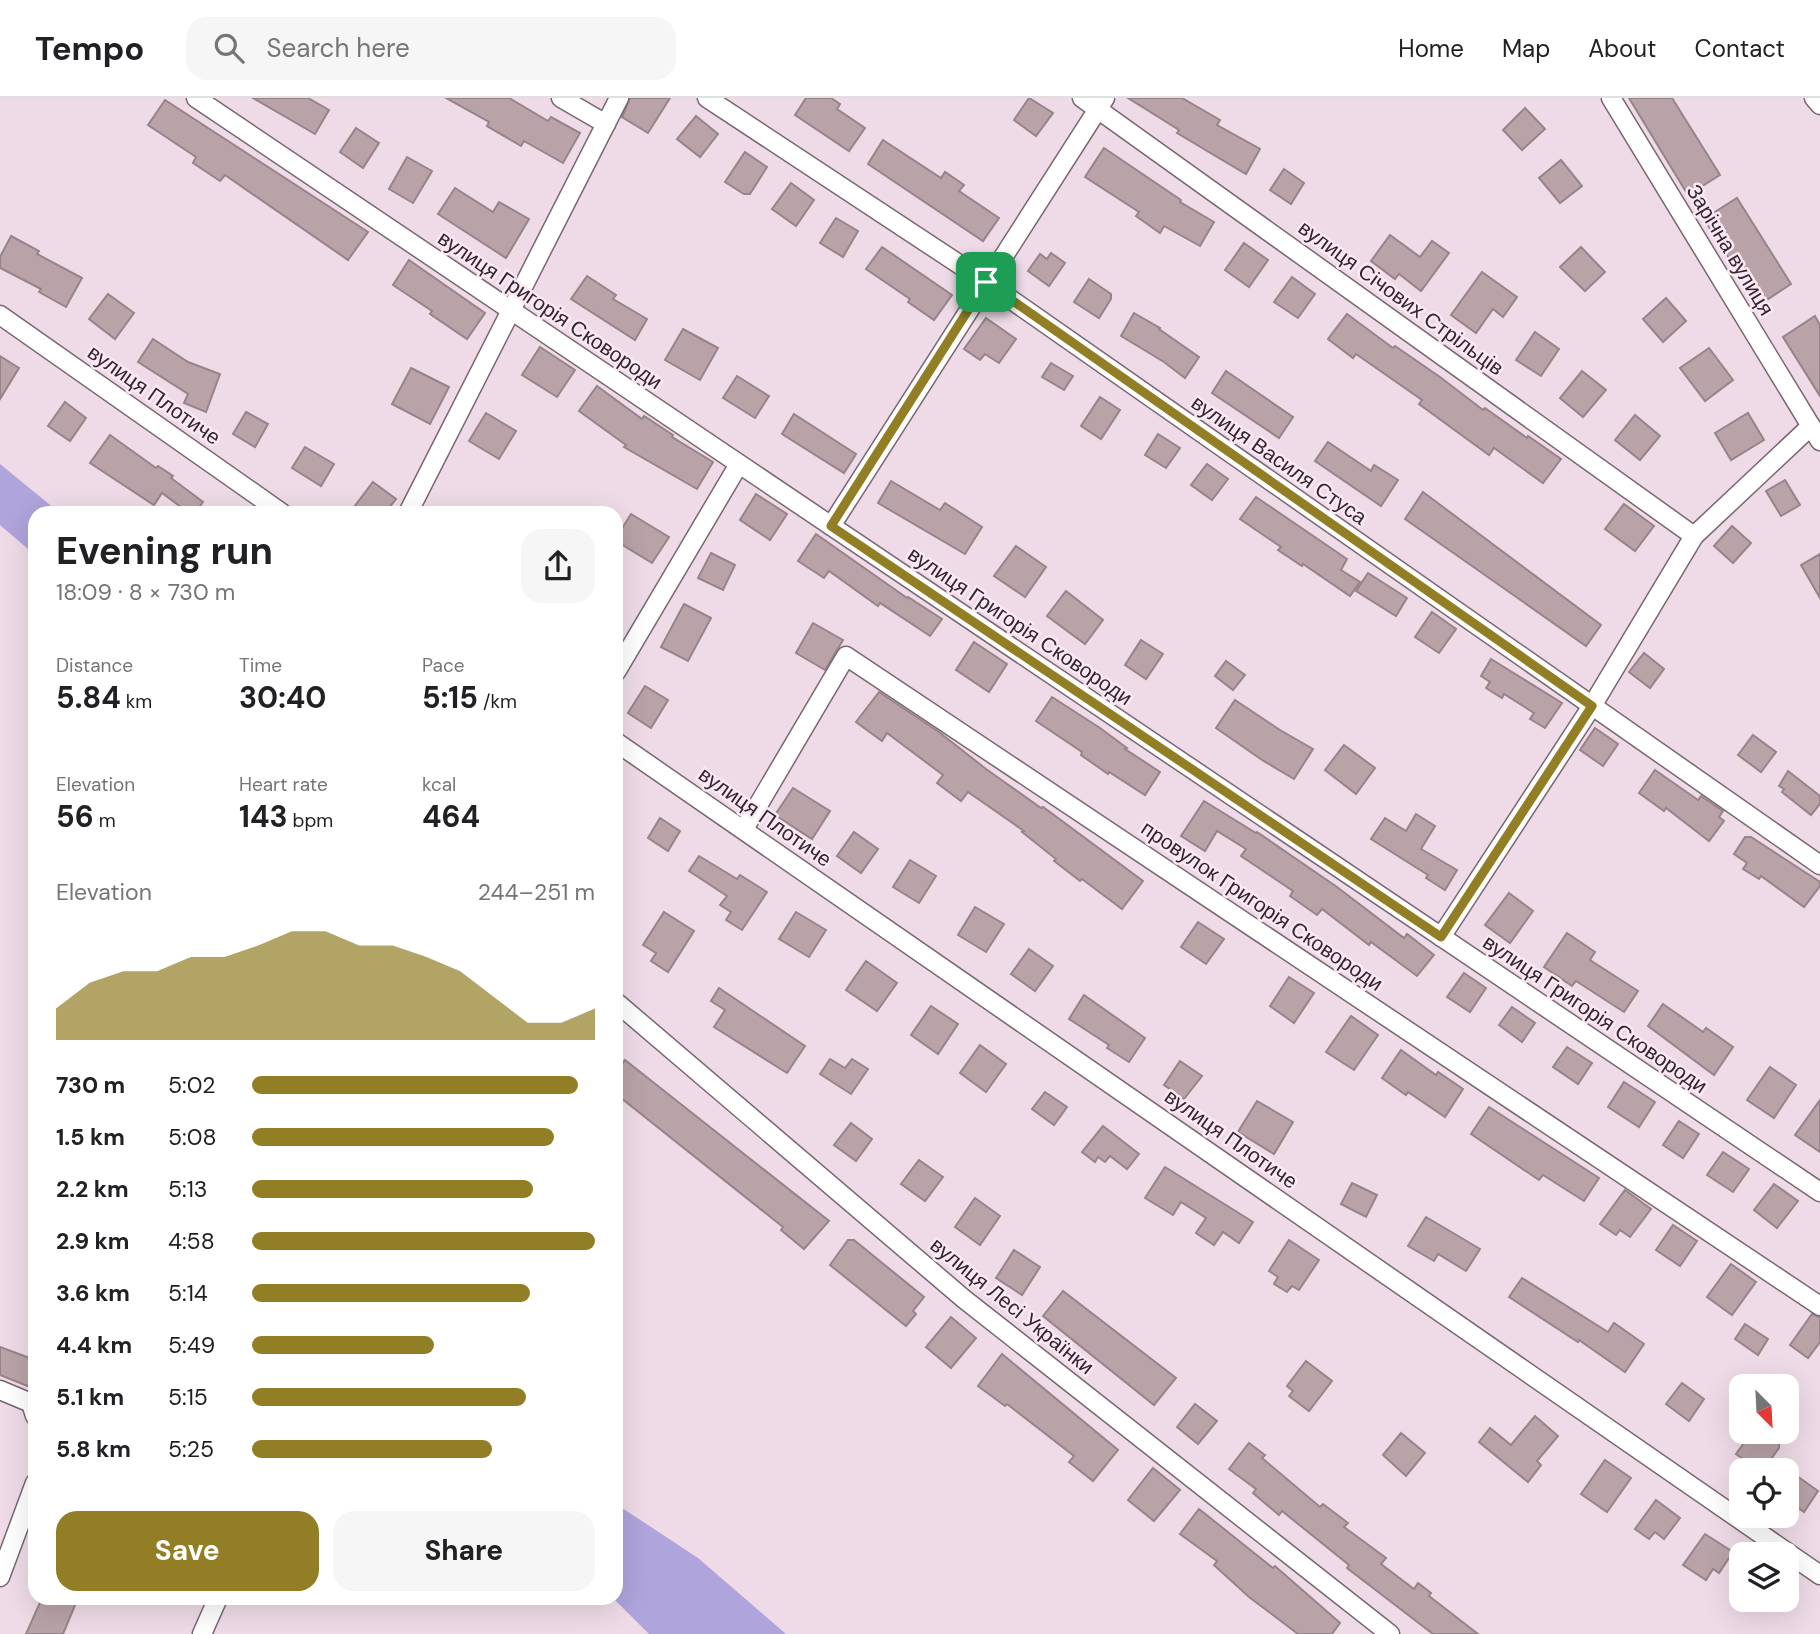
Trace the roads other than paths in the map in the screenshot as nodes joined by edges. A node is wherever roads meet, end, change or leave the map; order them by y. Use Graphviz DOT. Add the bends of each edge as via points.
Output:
graph roads {
  1 [pos="196,98"];
  2 [pos="561,98"];
  3 [pos="619,98"];
  4 [pos="707,98"];
  5 [pos="1082,98"];
  6 [pos="1611,98"];
  7 [pos="1814,98"];
  8 [pos="1101,104"];
  9 [pos="1820,105"];
  10 [pos="606,124"];
  11 [pos="986,282"];
  12 [pos="510,310"];
  13 [pos="0,315"];
  14 [pos="1815,433"];
  15 [pos="739,464"];
  16 [pos="272,506"];
  17 [pos="412,506"];
  18 [pos="831,526"];
  19 [pos="1693,536"];
  20 [pos="623,660"];
  21 [pos="1592,706"];
  22 [pos="623,747"];
  23 [pos="744,829"];
  24 [pos="1820,865"];
  25 [pos="1441,937"];
  26 [pos="623,1008"];
  27 [pos="1820,1192"];
  28 [pos="1820,1306"];
  29 [pos="0,1390"];
  30 [pos="28,1402"];
  31 [pos="28,1502"];
  32 [pos="1820,1576"];
  33 [pos="0,1577"];
  34 [pos="215,1605"];
  35 [pos="202,1634"];
  36 [pos="1390,1634"];
  1 -- 12 [label="street, вулиця Григорія Сковороди"];
  2 -- 10 [label="street"];
  3 -- 10 [label="street"];
  4 -- 11 [label="street, вулиця Василя Стуса"];
  5 -- 8 [label="street, вулиця Січових Стрільців"];
  6 -- 14 [label="street, Зарічна вулиця"];
  7 -- 9 [label="street"];
  8 -- 11 [label="street"];
  8 -- 19 [label="street, вулиця Січових Стрільців"];
  10 -- 12 [label="street"];
  11 -- 18 [label="street"];
  11 -- 21 [label="street, вулиця Василя Стуса"];
  12 -- 15 [label="street, вулиця Григорія Сковороди"];
  12 -- 17 [label="street"];
  13 -- 16 [label="street, вулиця Плотиче"];
  14 -- 19 [label="street, Зарічна вулиця"];
  15 -- 18 [label="street, вулиця Григорія Сковороди"];
  15 -- 20 [label="street"];
  18 -- 25 [label="street, вулиця Григорія Сковороди"];
  19 -- 21 [label="street, Зарічна вулиця"];
  21 -- 24 [label="street, вулиця Василя Стуса"];
  21 -- 25 [label="street, Зарічна вулиця"];
  22 -- 23 [label="street, вулиця Плотиче"];
  23 -- 28 [label="street, провулок Григорія Сковороди" via="846,656"];
  23 -- 32 [label="street, вулиця Плотиче"];
  25 -- 27 [label="street, вулиця Григорія Сковороди"];
  26 -- 36 [label="street, вулиця Лесі Українки" via="964,1299"];
  29 -- 30 [label="street"];
  31 -- 33 [label="street"];
  34 -- 35 [label="street"];
}
